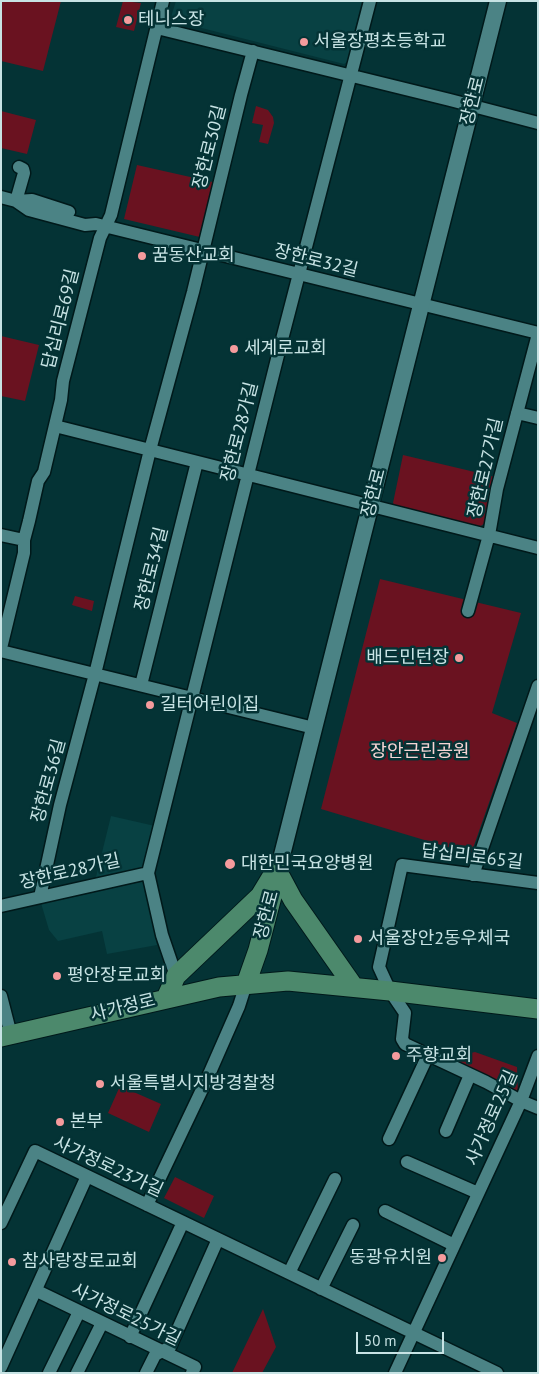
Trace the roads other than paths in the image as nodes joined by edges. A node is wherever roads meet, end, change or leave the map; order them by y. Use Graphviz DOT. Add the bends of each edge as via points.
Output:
graph roads {
  1 [pos="163,1"];
  2 [pos="370,1"];
  3 [pos="498,1"];
  4 [pos="157,28"];
  5 [pos="253,51"];
  6 [pos="351,75"];
  7 [pos="472,106"];
  8 [pos="538,123"];
  9 [pos="19,167"];
  10 [pos="1,197"];
  11 [pos="16,201"];
  12 [pos="100,226"];
  13 [pos="203,251"];
  14 [pos="298,274"];
  15 [pos="421,305"];
  16 [pos="538,333"];
  17 [pos="517,412"];
  18 [pos="538,418"];
  19 [pos="55,426"];
  20 [pos="150,450"];
  21 [pos="198,462"];
  22 [pos="248,475"];
  23 [pos="370,506"];
  24 [pos="1,535"];
  25 [pos="488,535"];
  26 [pos="24,540"];
  27 [pos="538,548"];
  28 [pos="468,611"];
  29 [pos="1,649"];
  30 [pos="95,674"];
  31 [pos="141,685"];
  32 [pos="538,686"];
  33 [pos="191,698"];
  34 [pos="534,708"];
  35 [pos="314,728"];
  36 [pos="279,867"];
  37 [pos="148,873"];
  38 [pos="473,875"];
  39 [pos="538,882"];
  40 [pos="40,897"];
  41 [pos="1,906"];
  42 [pos="176,976"];
  43 [pos="246,984"];
  44 [pos="354,987"];
  45 [pos="390,990"];
  46 [pos="1,996"];
  47 [pos="166,998"];
  48 [pos="538,1009"];
  49 [pos="6,1036"];
  50 [pos="428,1055"];
  51 [pos="538,1056"];
  52 [pos="470,1075"];
  53 [pos="521,1101"];
  54 [pos="538,1108"];
  55 [pos="446,1131"];
  56 [pos="389,1139"];
  57 [pos="407,1162"];
  58 [pos="87,1176"];
  59 [pos="335,1179"];
  60 [pos="478,1193"];
  61 [pos="147,1204"];
  62 [pos="385,1211"];
  63 [pos="183,1222"];
  64 [pos="1,1223"];
  65 [pos="353,1225"];
  66 [pos="218,1239"];
  67 [pos="454,1245"];
  68 [pos="289,1273"];
  69 [pos="321,1289"];
  70 [pos="36,1291"];
  71 [pos="79,1312"];
  72 [pos="102,1323"];
  73 [pos="413,1332"];
  74 [pos="130,1337"];
  75 [pos="162,1352"];
  76 [pos="1,1367"];
  77 [pos="49,1373"];
  78 [pos="78,1373"];
  79 [pos="146,1373"];
  80 [pos="192,1373"];
  81 [pos="395,1373"];
  82 [pos="497,1373"];
  1 -- 4 [label="street, 답십리로69길"];
  2 -- 6 [label="street, 장한로28가길"];
  3 -- 7 [label="street, 장한로"];
  4 -- 5 [label="street"];
  4 -- 12 [label="street, 답십리로69길" via="111,215"];
  5 -- 6 [label="street"];
  5 -- 13 [label="street, 장한로30길"];
  6 -- 7 [label="street"];
  6 -- 14 [label="street, 장한로28가길"];
  7 -- 8 [label="street"];
  7 -- 15 [label="street, 장한로"];
  9 -- 11 [label="street" via="24,173"];
  10 -- 11 [label="street, 장한로32길"];
  11 -- 12 [label="street, 장한로32길" via="32,200 87,217"];
  12 -- 13 [label="street, 장한로32길"];
  12 -- 19 [label="street, 답십리로69길" via="100,238 63,380"];
  13 -- 14 [label="street, 장한로32길"];
  13 -- 20 [label="street"];
  14 -- 15 [label="street, 장한로32길"];
  14 -- 22 [label="street, 장한로28가길"];
  15 -- 16 [label="street, 장한로32길"];
  15 -- 23 [label="street, 장한로"];
  16 -- 17 [label="street, 장한로27가길"];
  17 -- 18 [label="street"];
  17 -- 25 [label="street, 장한로27가길"];
  19 -- 20 [label="street"];
  19 -- 26 [label="street, 답십리로69길"];
  20 -- 21 [label="street"];
  20 -- 30 [label="street, 장한로34길"];
  21 -- 22 [label="street"];
  21 -- 31 [label="street, 장한로34길"];
  22 -- 23 [label="street"];
  22 -- 33 [label="street, 장한로28가길"];
  23 -- 25 [label="street"];
  23 -- 35 [label="street, 장한로"];
  24 -- 26 [label="street"];
  25 -- 27 [label="street"];
  25 -- 28 [label="street, 장한로27가길"];
  26 -- 29 [label="street, 답십리로69길" via="24,553"];
  29 -- 30 [label="street"];
  30 -- 31 [label="street"];
  30 -- 40 [label="street, 장한로36길" via="60,804"];
  31 -- 33 [label="street"];
  32 -- 34 [label="street"];
  33 -- 35 [label="street"];
  33 -- 37 [label="street, 장한로28가길"];
  34 -- 38 [label="street"];
  35 -- 36 [label="street, 장한로"];
  36 -- 42 [label="main road" via="260,896"];
  36 -- 43 [label="main road, 장한로"];
  36 -- 44 [label="main road" via="293,900"];
  37 -- 40 [label="street, 장한로28가길"];
  37 -- 42 [label="street, 장한로28가길" via="162,936"];
  38 -- 39 [label="street, 답십리로65길"];
  38 -- 45 [label="street, 답십리로65길" via="402,865 379,967"];
  40 -- 41 [label="street, 장한로28가길"];
  42 -- 47 [label="main road"];
  43 -- 44 [label="main road, 사가정로" via="288,981"];
  43 -- 47 [label="main road, 사가정로"];
  43 -- 61 [label="street" via="207,1079"];
  44 -- 45 [label="main road, 사가정로"];
  45 -- 48 [label="main road, 사가정로"];
  45 -- 50 [label="street" via="405,1013 404,1044"];
  46 -- 49 [label="street"];
  47 -- 49 [label="main road, 사가정로"];
  50 -- 52 [label="street"];
  50 -- 56 [label="street"];
  51 -- 53 [label="street, 사가정로25길"];
  52 -- 53 [label="street"];
  52 -- 55 [label="street"];
  53 -- 54 [label="street"];
  53 -- 60 [label="street, 사가정로25길"];
  57 -- 60 [label="street, 사가정로25길"];
  58 -- 61 [label="street, 사가정로23가길"];
  58 -- 64 [label="street, 사가정로23가길" via="35,1151"];
  58 -- 70 [label="street"];
  59 -- 68 [label="street"];
  60 -- 67 [label="street, 사가정로25길"];
  61 -- 63 [label="street, 사가정로23가길"];
  62 -- 67 [label="street"];
  63 -- 66 [label="street, 사가정로23가길"];
  63 -- 74 [label="street"];
  65 -- 69 [label="street"];
  66 -- 68 [label="street, 사가정로23가길"];
  66 -- 75 [label="street" via="170,1347"];
  67 -- 73 [label="street, 사가정로25길"];
  68 -- 69 [label="street, 사가정로23가길"];
  69 -- 73 [label="street, 사가정로23가길"];
  70 -- 71 [label="street, 사가정로25가길"];
  70 -- 76 [label="street"];
  71 -- 72 [label="street, 사가정로25가길"];
  71 -- 77 [label="street"];
  72 -- 74 [label="street, 사가정로25가길"];
  72 -- 78 [label="street"];
  73 -- 81 [label="street, 사가정로25길"];
  73 -- 82 [label="street, 사가정로23가길"];
  74 -- 75 [label="street, 사가정로25가길"];
  75 -- 79 [label="street" via="155,1355"];
  75 -- 80 [label="street, 사가정로25가길" via="195,1367"];
}
